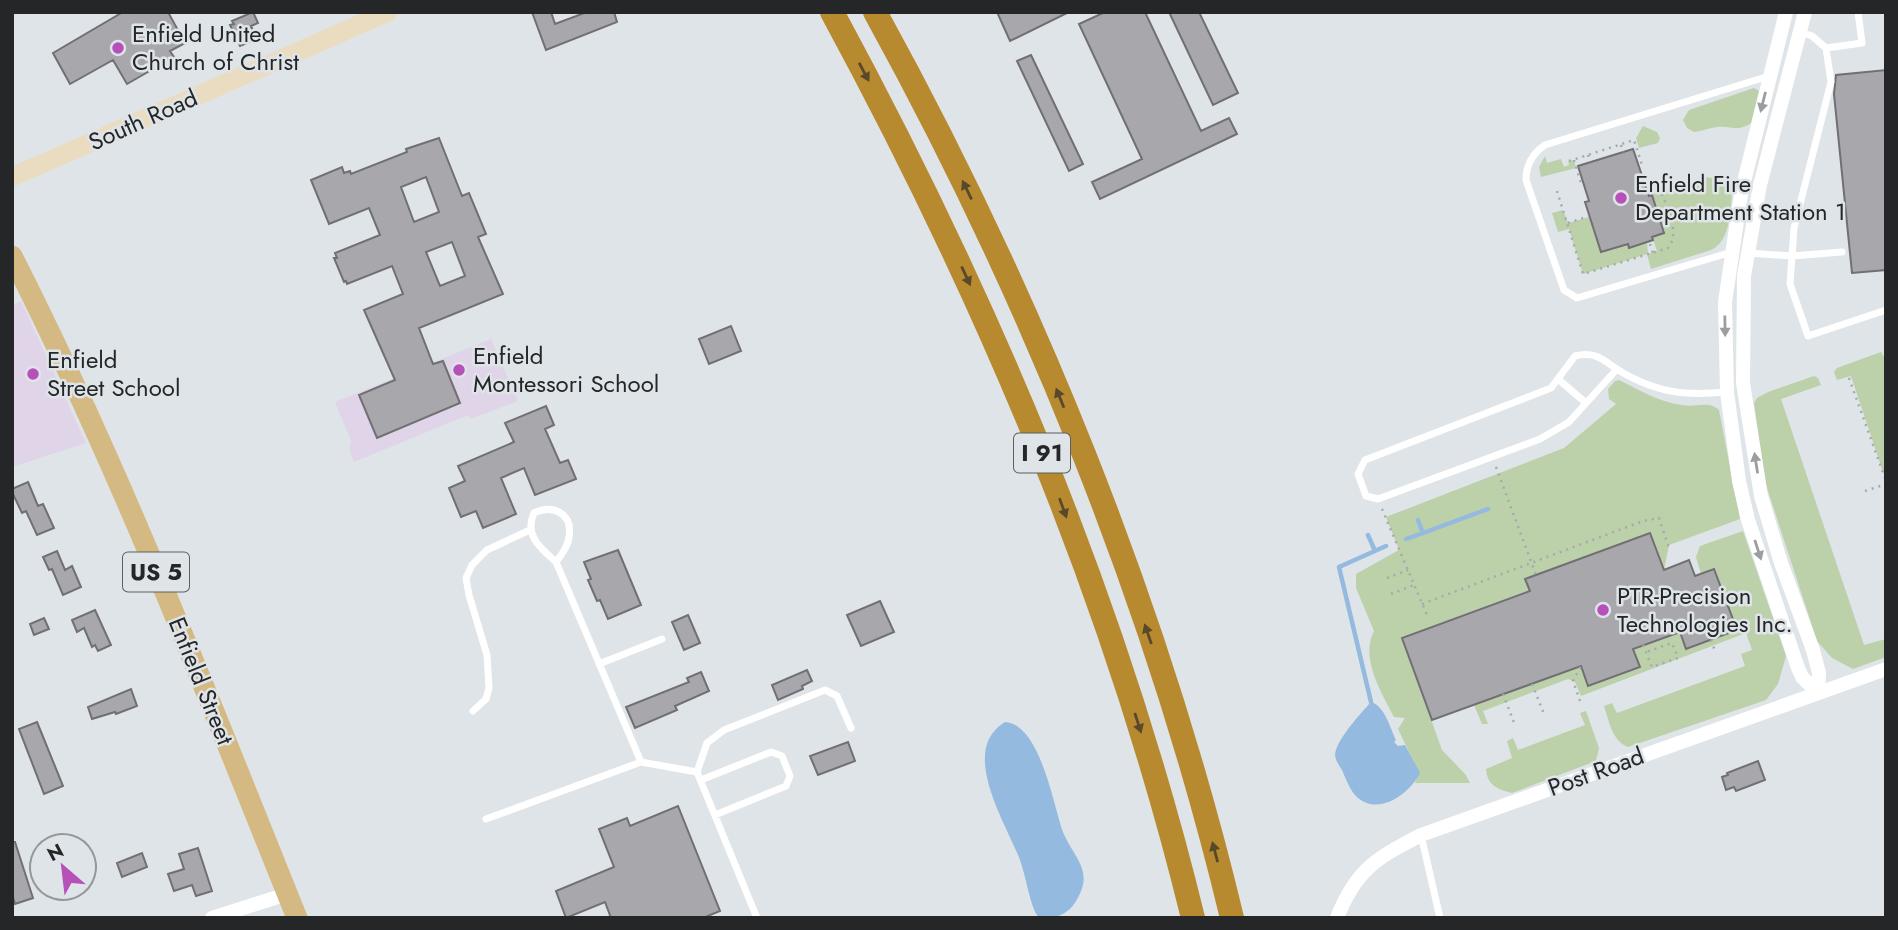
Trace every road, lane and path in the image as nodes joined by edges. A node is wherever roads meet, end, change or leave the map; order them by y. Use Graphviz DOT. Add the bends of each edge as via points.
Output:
graph roads {
  1 [pos="388,12"];
  2 [pos="832,12"];
  3 [pos="875,12"];
  4 [pos="1786,12"];
  5 [pos="1805,12"];
  6 [pos="1858,12"];
  7 [pos="1782,29"];
  8 [pos="1800,32"];
  9 [pos="1826,48"];
  10 [pos="1770,76"];
  11 [pos="1621,145"];
  12 [pos="1623,152"];
  13 [pos="1588,155"];
  14 [pos="1750,158"];
  15 [pos="1590,162"];
  16 [pos="1767,162"];
  17 [pos="1643,168"];
  18 [pos="12,177"];
  19 [pos="1581,183"];
  20 [pos="1660,189"];
  21 [pos="1557,191"];
  22 [pos="1686,214"];
  23 [pos="1589,216"];
  24 [pos="1670,219"];
  25 [pos="1568,223"];
  26 [pos="1650,244"];
  27 [pos="1842,251"];
  28 [pos="1732,252"];
  29 [pos="1653,253"];
  30 [pos="1748,253"];
  31 [pos="12,256"];
  32 [pos="1792,256"];
  33 [pos="1886,310"];
  34 [pos="1617,369"];
  35 [pos="1849,378"];
  36 [pos="1558,379"];
  37 [pos="1744,387"];
  38 [pos="1727,392"];
  39 [pos="1586,403"];
  40 [pos="1493,457"];
  41 [pos="1886,482"];
  42 [pos="1865,491"];
  43 [pos="1378,499"];
  44 [pos="530,530"];
  45 [pos="1673,547"];
  46 [pos="556,562"];
  47 [pos="1532,563"];
  48 [pos="1408,570"];
  49 [pos="1536,575"];
  50 [pos="1387,578"];
  51 [pos="1414,585"];
  52 [pos="1391,594"];
  53 [pos="1422,604"];
  54 [pos="1427,615"];
  55 [pos="662,639"];
  56 [pos="1711,640"];
  57 [pos="1643,645"];
  58 [pos="1715,651"];
  59 [pos="1646,652"];
  60 [pos="1678,658"];
  61 [pos="600,664"];
  62 [pos="1680,664"];
  63 [pos="1581,666"];
  64 [pos="1652,667"];
  65 [pos="1886,668"];
  66 [pos="1655,673"];
  67 [pos="1532,684"];
  68 [pos="1818,693"];
  69 [pos="1503,694"];
  70 [pos="1580,701"];
  71 [pos="473,711"];
  72 [pos="1544,714"];
  73 [pos="1516,725"];
  74 [pos="851,728"];
  75 [pos="641,762"];
  76 [pos="697,772"];
  77 [pos="701,780"];
  78 [pos="715,815"];
  79 [pos="485,819"];
  80 [pos="1421,835"];
  81 [pos="287,894"];
  82 [pos="212,918"];
  83 [pos="297,918"];
  84 [pos="758,918"];
  85 [pos="1193,918"];
  86 [pos="1232,918"];
  87 [pos="1337,918"];
  88 [pos="1440,918"];
  1 -- 18 [label="main road, South Road"];
  2 -- 85 [label="highway, I 91, one-way" via="939,218 1032,428 1122,674"];
  86 -- 3 [label="highway, I 91, one-way" via="1156,657 1071,425 984,225"];
  4 -- 7 [label="street"];
  5 -- 8 [label="street"];
  6 -- 9 [label="lane" via="1862,43"];
  7 -- 8 [label="street"];
  7 -- 10 [label="street"];
  8 -- 9 [label="lane"];
  8 -- 16 [label="street"];
  9 -- 32 [label="lane" via="1831,82 1794,228"];
  10 -- 14 [label="street, one-way"];
  10 -- 28 [label="lane" via="1545,145 1531,159 1526,174 1564,290 1573,297"];
  11 -- 12 [label="path"];
  11 -- 13 [label="path"];
  11 -- 17 [label="path" via="1634,140"];
  13 -- 15 [label="path"];
  13 -- 19 [label="path" via="1571,161"];
  14 -- 16 [label="street"];
  14 -- 28 [label="street"];
  16 -- 30 [label="street"];
  20 -- 24 [label="path"];
  21 -- 25 [label="path"];
  22 -- 24 [label="path"];
  23 -- 25 [label="path"];
  24 -- 29 [label="path" via="1674,240 1668,248"];
  25 -- 29 [label="path" via="1583,274"];
  26 -- 29 [label="path"];
  27 -- 32 [label="lane"];
  28 -- 30 [label="street"];
  28 -- 38 [label="street, one-way" via="1725,302"];
  30 -- 32 [label="lane"];
  30 -- 37 [label="street"];
  31 -- 81 [label="main road, Enfield Street / US 5" via="117,477"];
  32 -- 33 [label="lane" via="1790,284 1808,336"];
  34 -- 36 [label="lane" via="1586,354 1575,356"];
  34 -- 38 [label="lane" via="1657,388 1695,395"];
  34 -- 39 [label="lane"];
  35 -- 41 [label="path"];
  36 -- 39 [label="lane"];
  36 -- 43 [label="lane" via="1551,388 1365,460 1358,474 1366,496"];
  37 -- 38 [label="street"];
  68 -- 37 [label="street, one-way" via="1814,650 1761,496"];
  38 -- 68 [label="street, one-way" via="1748,520 1798,668"];
  39 -- 40 [label="lane" via="1569,422 1540,439"];
  40 -- 43 [label="lane"];
  40 -- 47 [label="path"];
  41 -- 42 [label="path"];
  43 -- 48 [label="path"];
  44 -- 46 [label="lane"];
  44 -- 46 [label="lane" via="534,513 543,508 563,513 569,538"];
  44 -- 71 [label="lane" via="487,550 466,578 487,655 489,688 486,699"];
  45 -- 47 [label="path" via="1668,545 1658,518"];
  46 -- 61 [label="lane"];
  47 -- 49 [label="path"];
  47 -- 53 [label="path"];
  48 -- 50 [label="path"];
  48 -- 51 [label="path"];
  51 -- 52 [label="path"];
  51 -- 53 [label="path"];
  53 -- 54 [label="path"];
  55 -- 61 [label="lane"];
  56 -- 58 [label="path"];
  57 -- 59 [label="path"];
  59 -- 60 [label="path" via="1672,643"];
  59 -- 64 [label="path"];
  60 -- 62 [label="path"];
  60 -- 64 [label="path"];
  61 -- 75 [label="lane"];
  63 -- 70 [label="path" via="1573,681"];
  64 -- 66 [label="path"];
  65 -- 68 [label="street, Post Road"];
  67 -- 72 [label="path"];
  68 -- 80 [label="street, Post Road"];
  69 -- 73 [label="path"];
  74 -- 76 [label="lane" via="837,696 825,690 724,730 707,743"];
  75 -- 76 [label="lane"];
  75 -- 79 [label="lane"];
  76 -- 77 [label="lane"];
  77 -- 78 [label="lane"];
  77 -- 78 [label="lane" via="771,752 782,756 790,776 786,786"];
  78 -- 84 [label="lane"];
  80 -- 87 [label="street, Post Road" via="1374,862 1355,880"];
  80 -- 88 [label="lane"];
  81 -- 82 [label="street"];
  81 -- 83 [label="main road, Enfield Street / US 5"];
}
